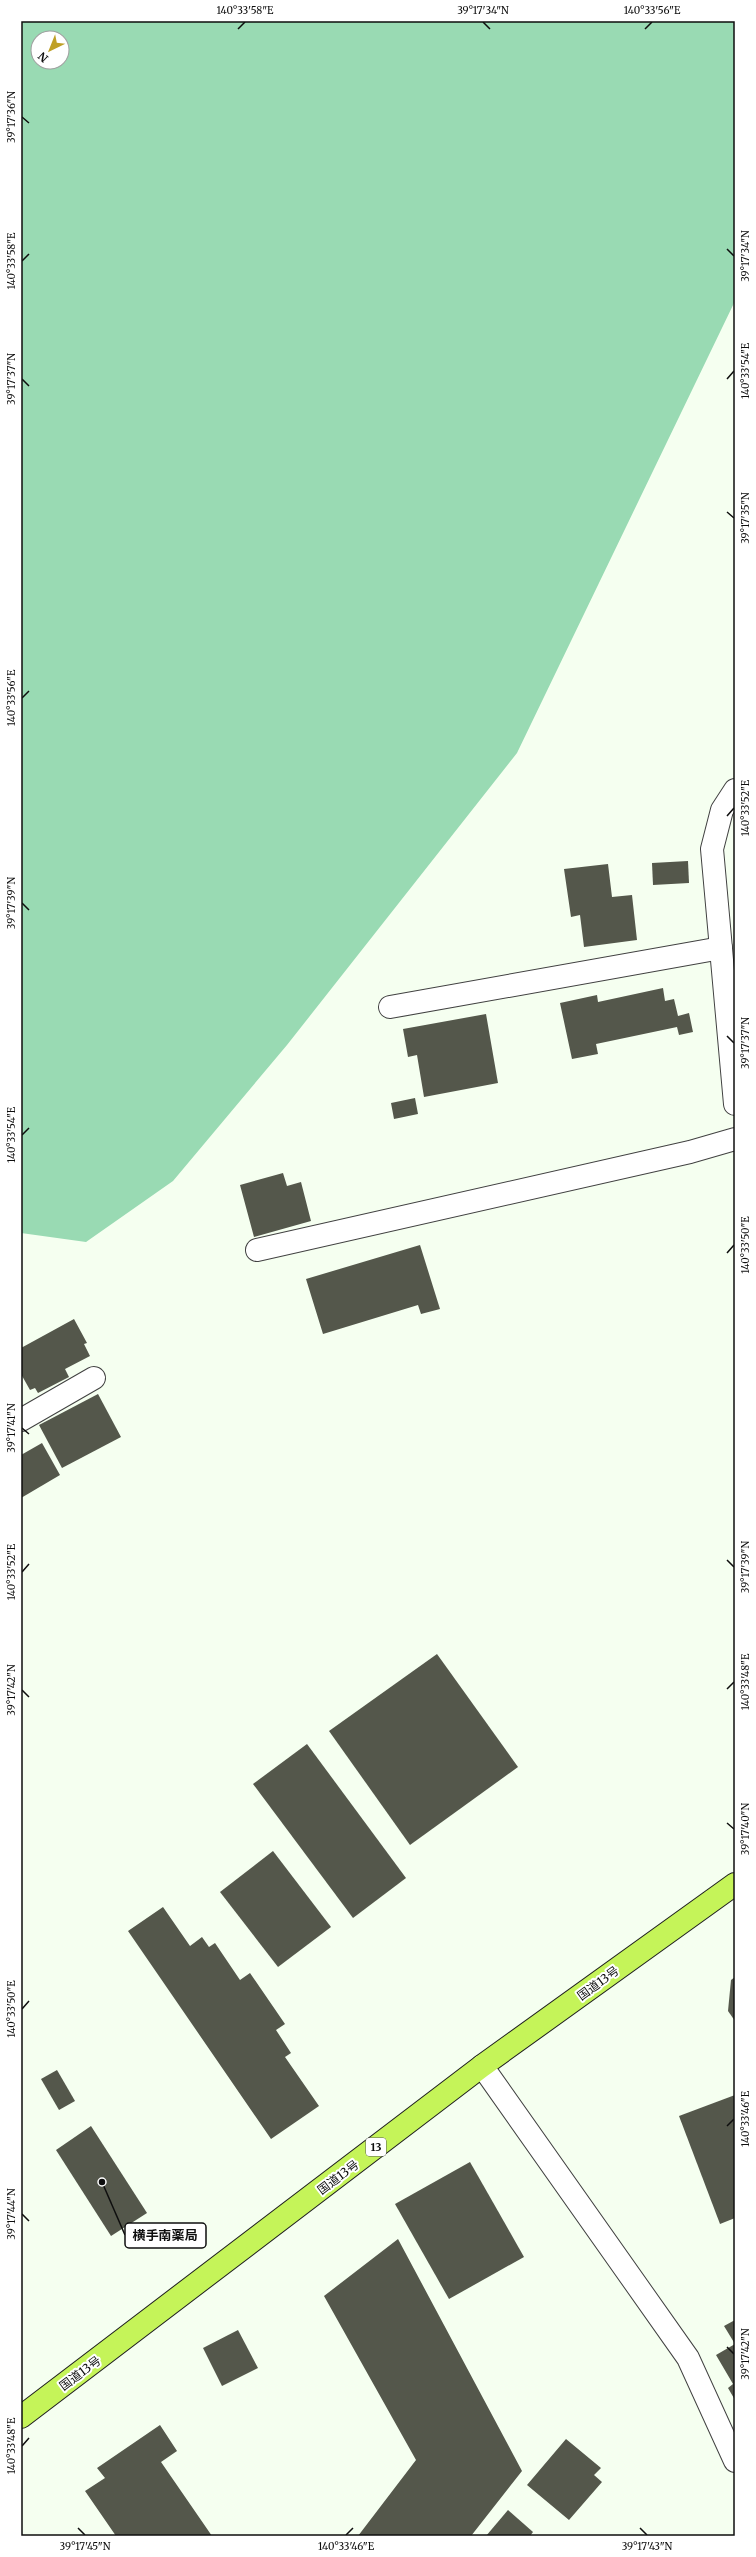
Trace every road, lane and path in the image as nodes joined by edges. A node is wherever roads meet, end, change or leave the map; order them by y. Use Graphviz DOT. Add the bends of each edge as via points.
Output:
graph roads {
  1 [pos="735,790"];
  2 [pos="721,948"];
  3 [pos="390,1007"];
  4 [pos="735,1104"];
  5 [pos="735,1139"];
  6 [pos="257,1250"];
  7 [pos="94,1378"];
  8 [pos="21,1420"];
  9 [pos="735,1884"];
  10 [pos="482,2066"];
  11 [pos="21,2417"];
  12 [pos="735,2461"];
  1 -- 2 [label="street" via="722,810 712,850"];
  2 -- 3 [label="street"];
  2 -- 4 [label="street"];
  5 -- 6 [label="street" via="690,1152"];
  7 -- 8 [label="street"];
  9 -- 10 [label="highway, 国道13号 / 13"];
  10 -- 11 [label="highway, 国道13号 / 13"];
  10 -- 12 [label="street" via="688,2358"];
}
